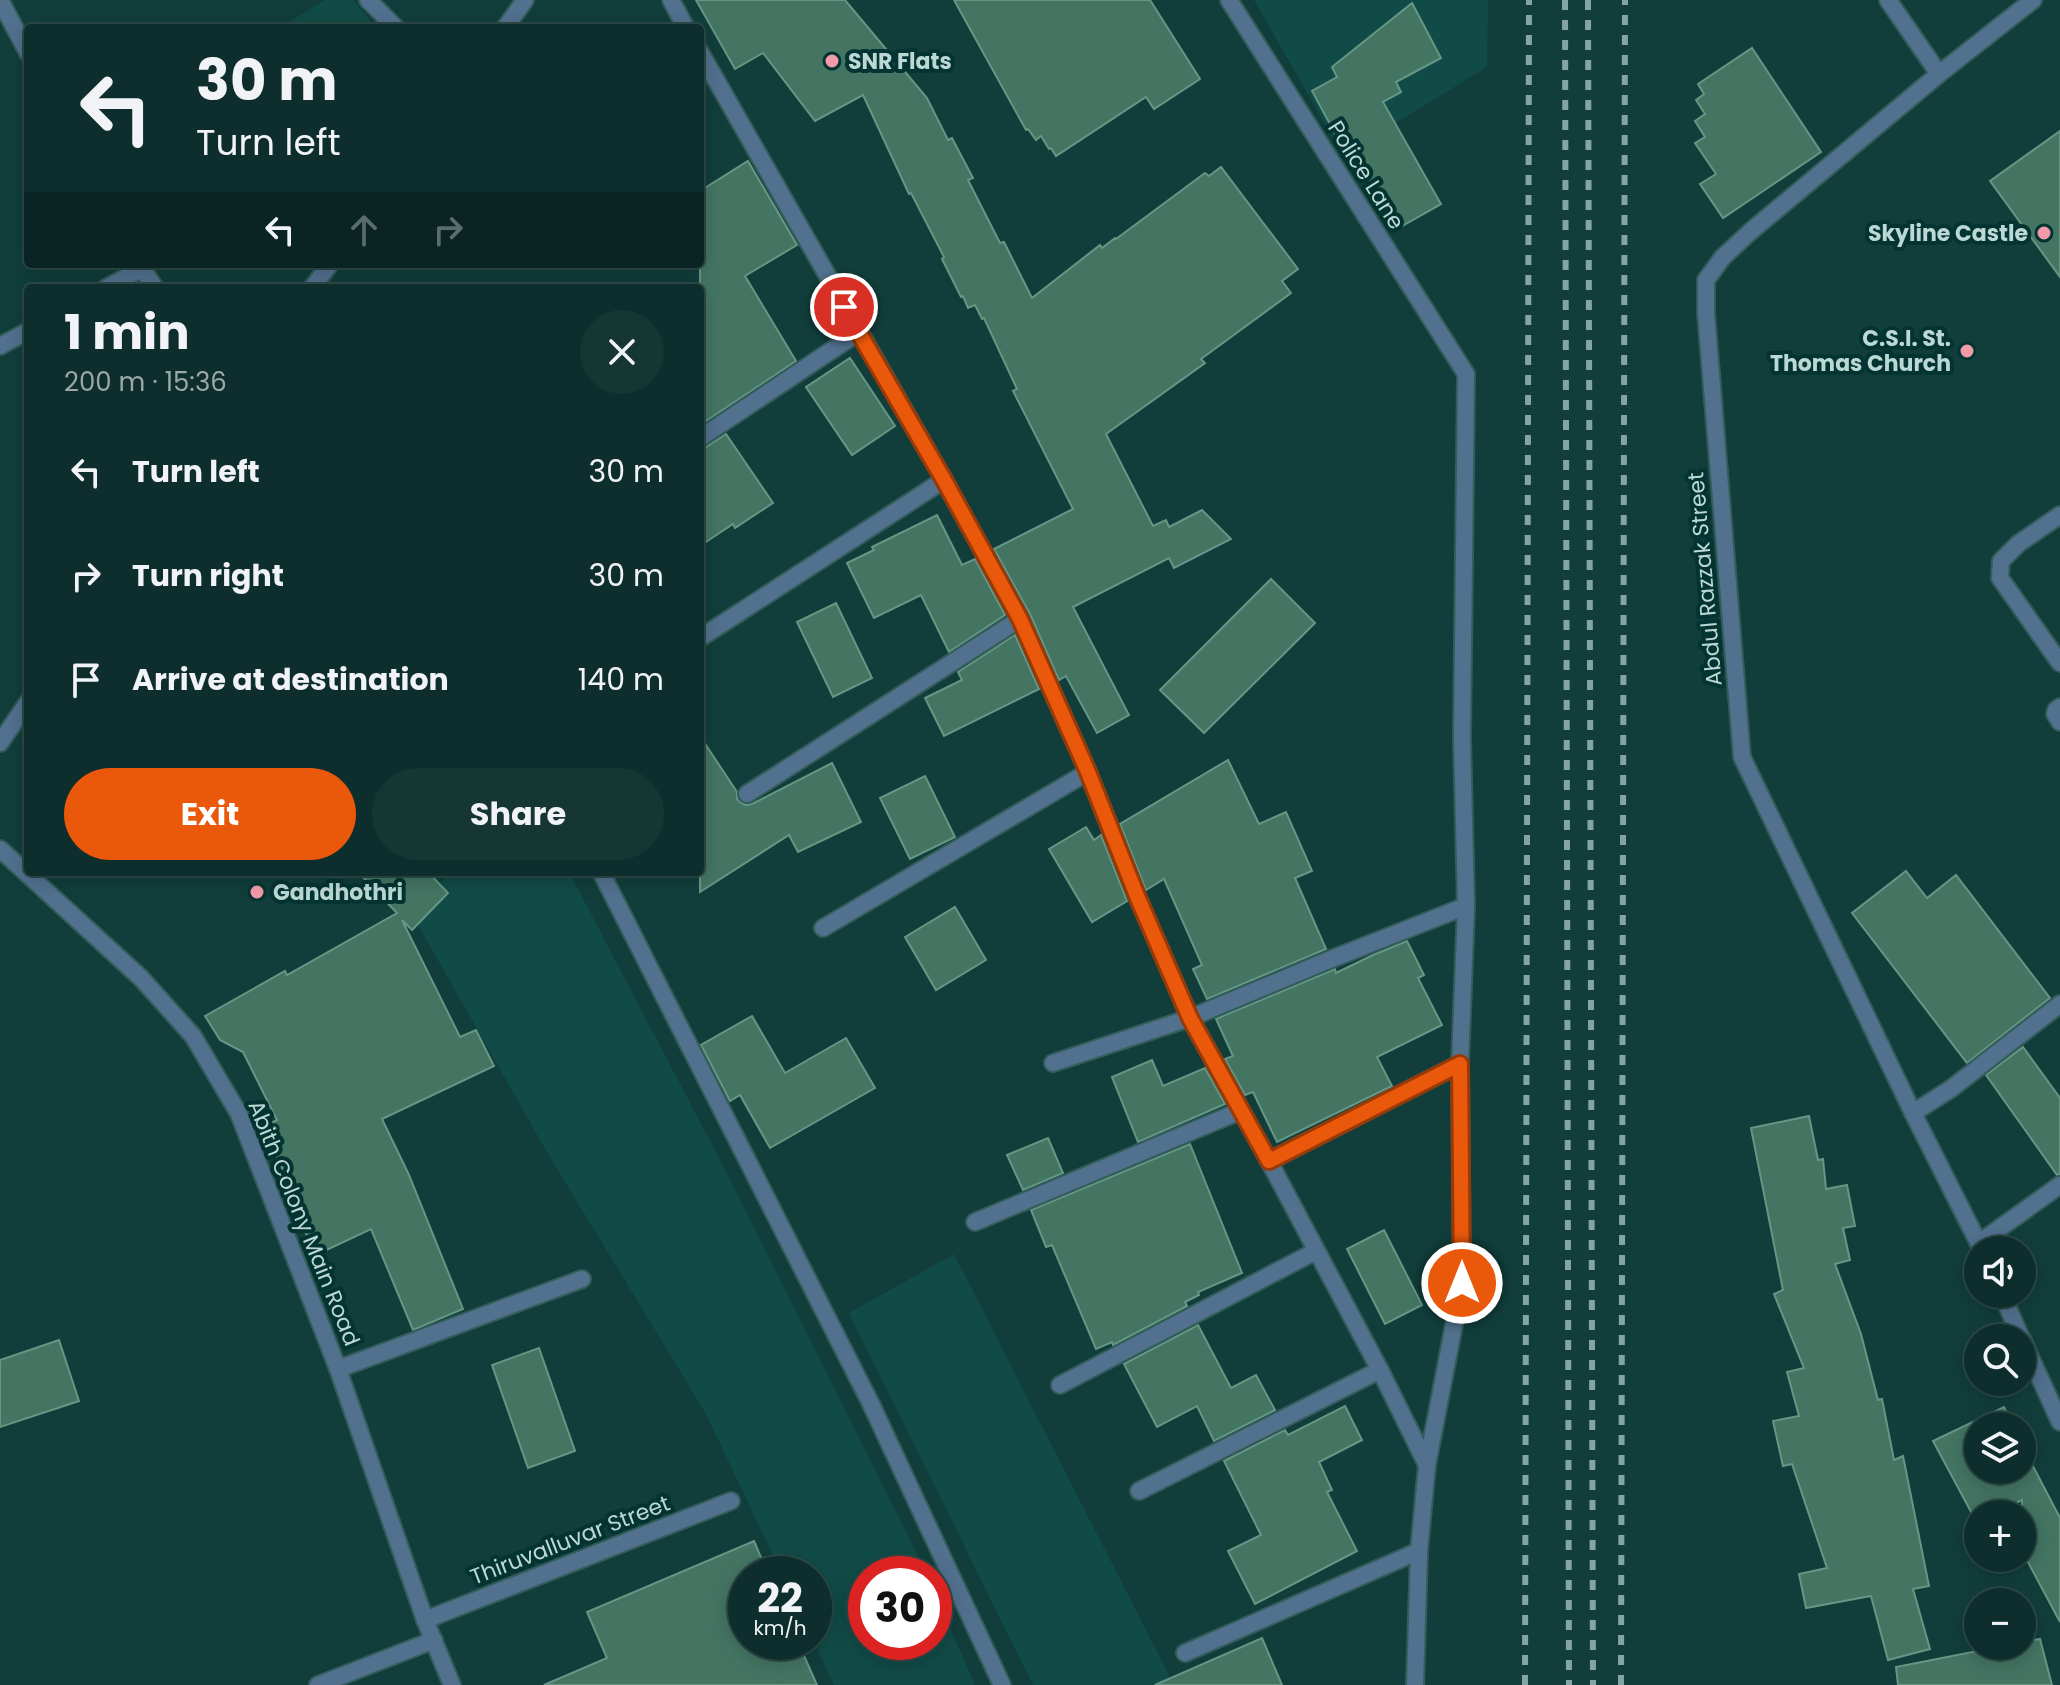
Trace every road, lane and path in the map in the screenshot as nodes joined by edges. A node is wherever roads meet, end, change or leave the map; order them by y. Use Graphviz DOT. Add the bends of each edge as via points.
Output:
graph roads {
  1 [pos="0,0"];
  2 [pos="368,0"];
  3 [pos="525,0"];
  4 [pos="671,0"];
  5 [pos="1229,0"];
  6 [pos="1888,0"];
  7 [pos="2033,0"];
  8 [pos="392,24"];
  9 [pos="508,24"];
  10 [pos="684,24"];
  11 [pos="24,45"];
  12 [pos="704,59"];
  13 [pos="1939,74"];
  14 [pos="137,268"];
  15 [pos="112,284"];
  16 [pos="859,332"];
  17 [pos="24,333"];
  18 [pos="0,346"];
  19 [pos="704,435"];
  20 [pos="944,480"];
  21 [pos="2060,515"];
  22 [pos="1020,619"];
  23 [pos="704,635"];
  24 [pos="2060,663"];
  25 [pos="2060,707"];
  26 [pos="24,708"];
  27 [pos="2060,722"];
  28 [pos="0,743"];
  29 [pos="1088,772"];
  30 [pos="747,794"];
  31 [pos="0,849"];
  32 [pos="24,871"];
  33 [pos="30,876"];
  34 [pos="603,876"];
  35 [pos="1466,906"];
  36 [pos="823,928"];
  37 [pos="2060,1004"];
  38 [pos="1190,1018"];
  39 [pos="1053,1063"];
  40 [pos="1460,1064"];
  41 [pos="1240,1111"];
  42 [pos="1913,1113"];
  43 [pos="1269,1161"];
  44 [pos="2060,1185"];
  45 [pos="975,1222"];
  46 [pos="1974,1236"];
  47 [pos="1994,1236"];
  48 [pos="1316,1251"];
  49 [pos="582,1279"];
  50 [pos="338,1369"];
  51 [pos="2036,1369"];
  52 [pos="1380,1370"];
  53 [pos="1060,1385"];
  54 [pos="2059,1417"];
  55 [pos="1427,1465"];
  56 [pos="1139,1491"];
  57 [pos="731,1501"];
  58 [pos="1419,1551"];
  59 [pos="425,1620"];
  60 [pos="434,1640"];
  61 [pos="1185,1653"];
  62 [pos="318,1685"];
  63 [pos="452,1685"];
  64 [pos="1002,1685"];
  65 [pos="1415,1685"];
  1 -- 11 [label="street"];
  2 -- 8 [label="street"];
  3 -- 9 [label="street"];
  4 -- 10 [label="street"];
  5 -- 35 [label="street, Police Lane" via="1466,374"];
  6 -- 13 [label="street"];
  7 -- 13 [label="street, Abdul Razzak Street"];
  12 -- 16 [label="street"];
  13 -- 42 [label="street, Abdul Razzak Street" via="1751,231 1706,280 1742,757"];
  14 -- 15 [label="street"];
  16 -- 19 [label="street"];
  16 -- 20 [label="street"];
  17 -- 18 [label="street"];
  20 -- 22 [label="street"];
  20 -- 23 [label="street"];
  21 -- 24 [label="street" via="2001,561 2000,578"];
  22 -- 29 [label="street"];
  22 -- 30 [label="street"];
  25 -- 27 [label="street" via="2055,714"];
  26 -- 28 [label="street"];
  29 -- 36 [label="street"];
  29 -- 38 [label="street"];
  31 -- 32 [label="street, Abith Colony Main Road"];
  33 -- 50 [label="street, Abith Colony Main Road" via="141,978 193,1036 239,1114"];
  34 -- 64 [label="street" via="871,1404"];
  35 -- 38 [label="street"];
  35 -- 40 [label="street"];
  37 -- 42 [label="street"];
  38 -- 39 [label="street"];
  38 -- 41 [label="street"];
  40 -- 43 [label="street"];
  40 -- 55 [label="street" via="1462,1283"];
  41 -- 43 [label="street"];
  41 -- 45 [label="street"];
  42 -- 46 [label="street, Abdul Razzak Street"];
  43 -- 48 [label="street"];
  44 -- 47 [label="street"];
  48 -- 52 [label="street"];
  48 -- 53 [label="street"];
  49 -- 50 [label="street"];
  50 -- 59 [label="street, Abith Colony Main Road"];
  51 -- 54 [label="street"];
  52 -- 55 [label="street"];
  52 -- 56 [label="street"];
  55 -- 58 [label="street"];
  57 -- 59 [label="street, Thiruvalluvar Street"];
  58 -- 61 [label="street"];
  58 -- 65 [label="street"];
  59 -- 60 [label="street, Abith Colony Main Road"];
  60 -- 62 [label="street"];
  60 -- 63 [label="street, Abith Colony Main Road"];
}
